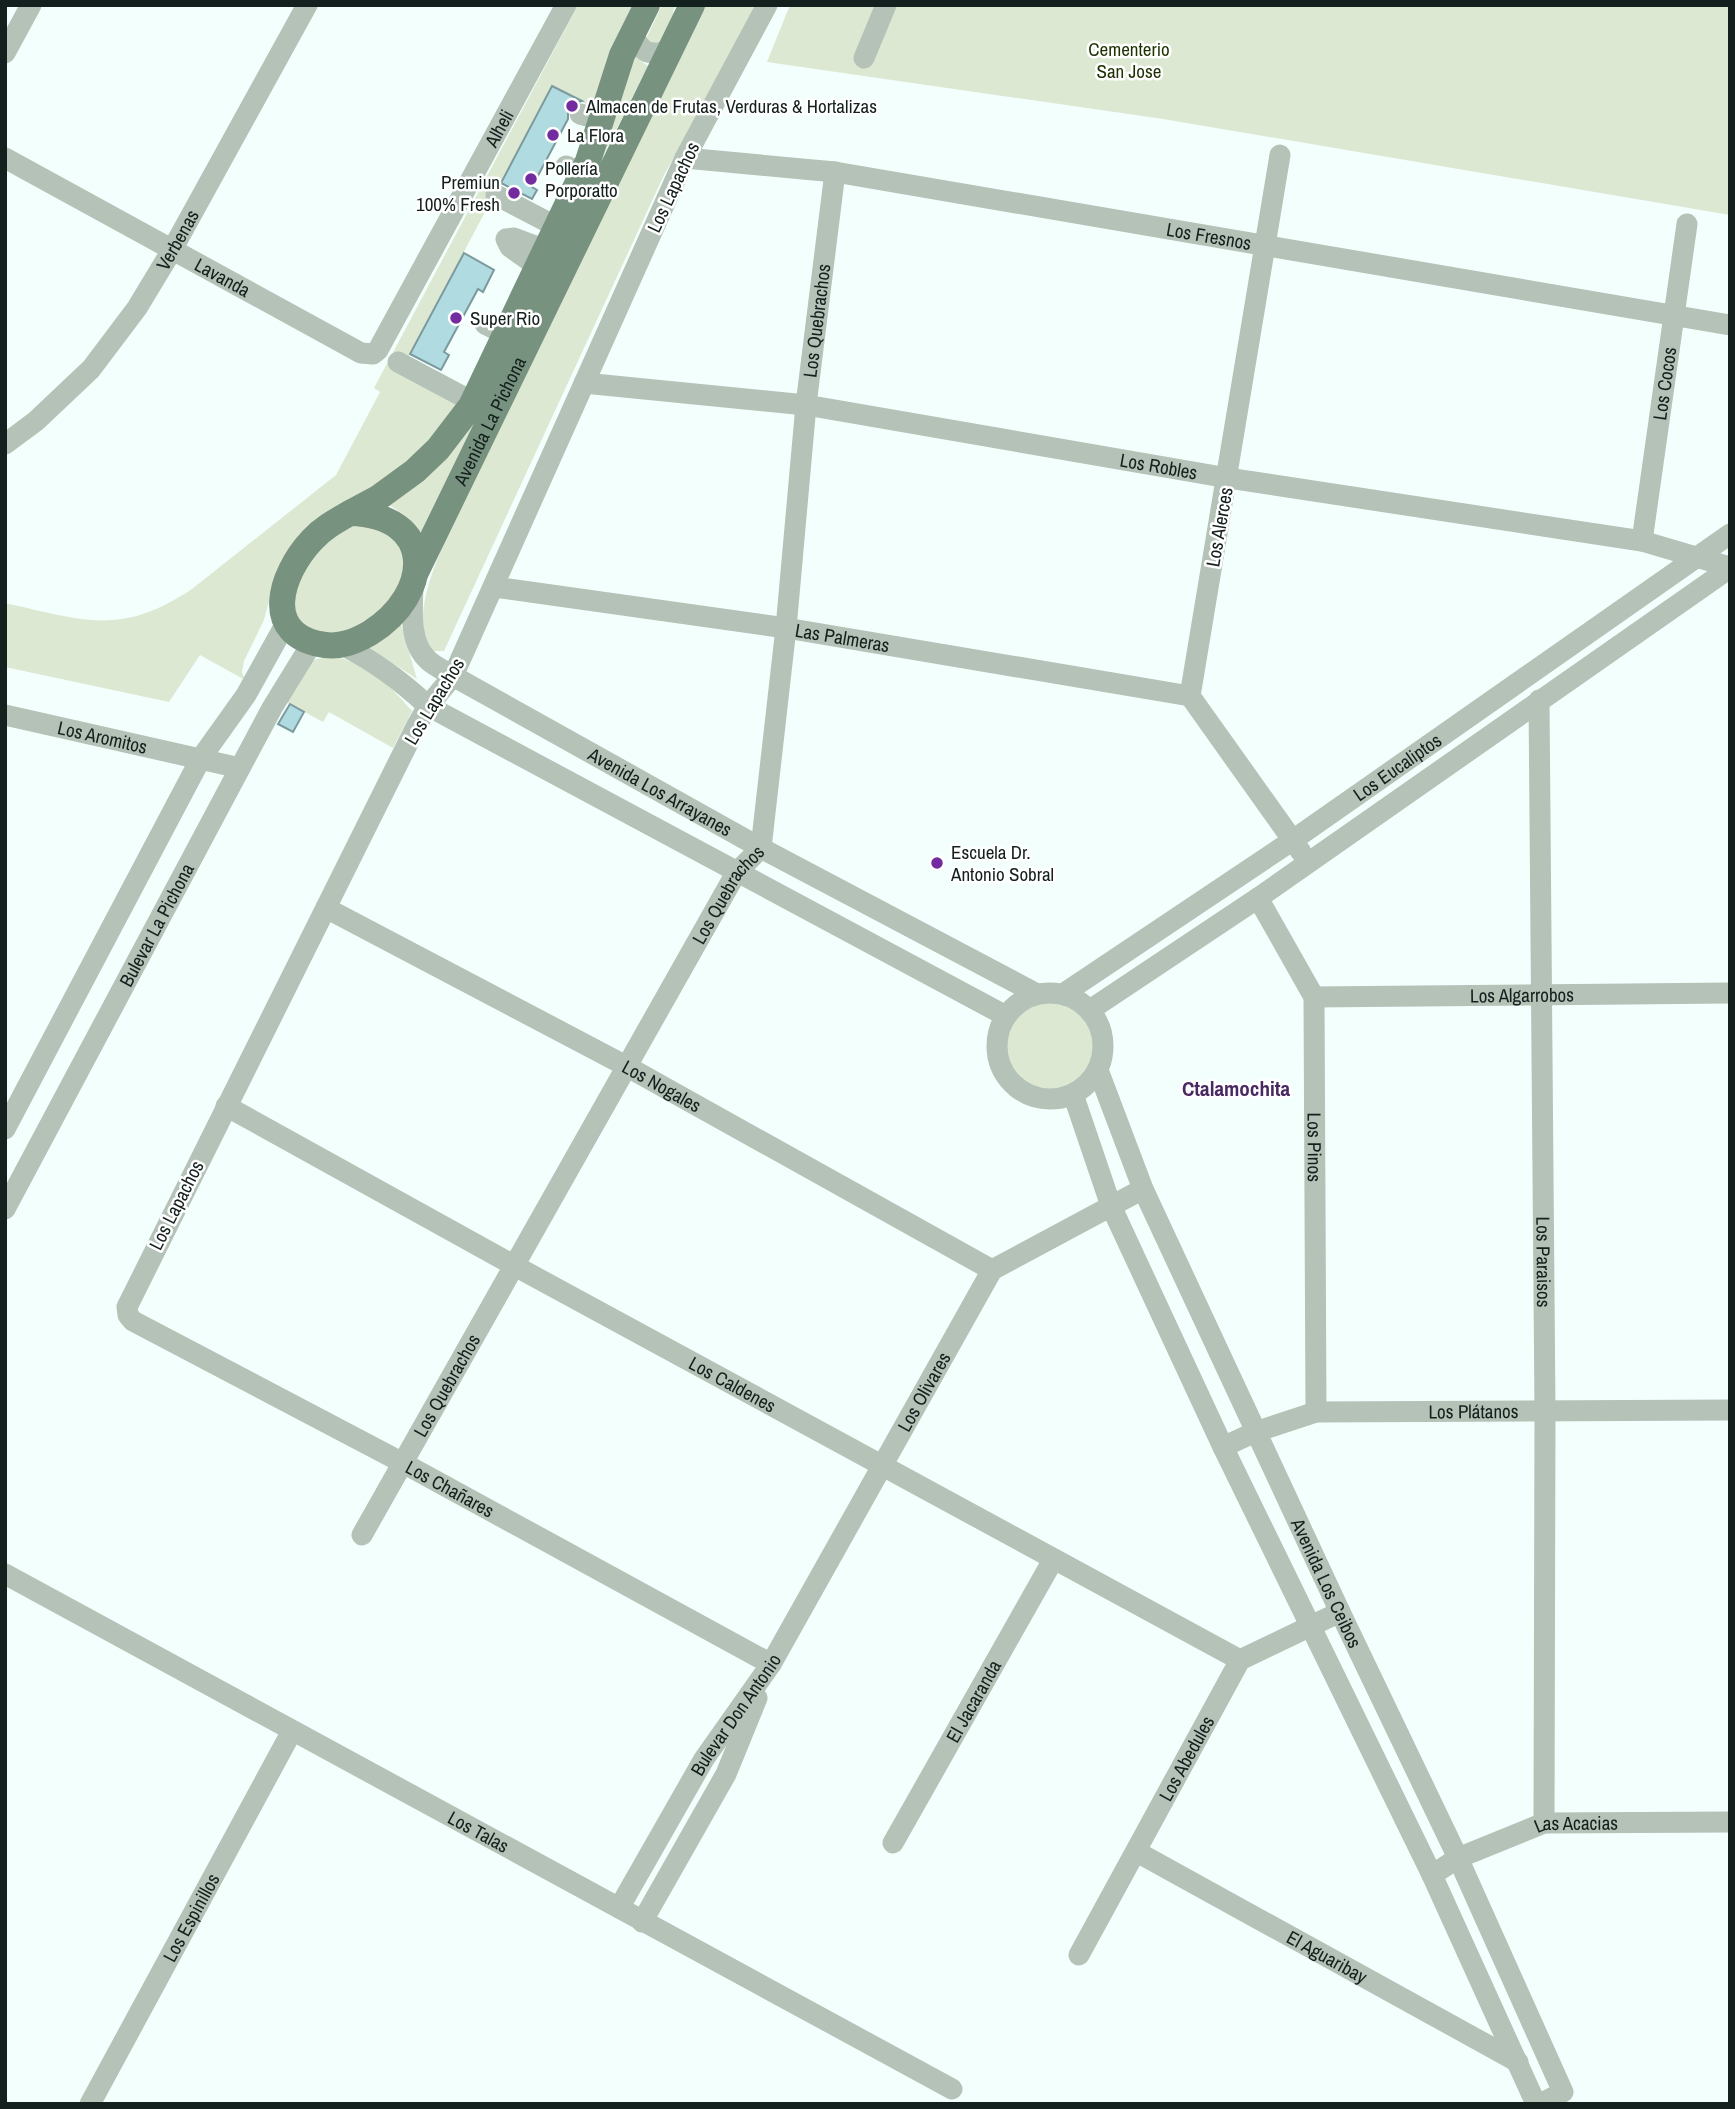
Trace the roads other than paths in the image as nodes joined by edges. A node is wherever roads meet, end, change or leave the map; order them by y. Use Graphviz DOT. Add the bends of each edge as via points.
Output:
graph roads {
  1 [pos="31,5"];
  2 [pos="307,5"];
  3 [pos="566,5"];
  4 [pos="647,5"];
  5 [pos="692,5"];
  6 [pos="767,5"];
  7 [pos="887,5"];
  8 [pos="633,32"];
  9 [pos="669,51"];
  10 [pos="5,53"];
  11 [pos="864,58"];
  12 [pos="1280,155"];
  13 [pos="5,158"];
  14 [pos="685,158"];
  15 [pos="835,172"];
  16 [pos="496,195"];
  17 [pos="1687,224"];
  18 [pos="1266,246"];
  19 [pos="547,248"];
  20 [pos="172,250"];
  21 [pos="1673,315"];
  22 [pos="1730,325"];
  23 [pos="367,354"];
  24 [pos="398,362"];
  25 [pos="584,383"];
  26 [pos="473,402"];
  27 [pos="806,405"];
  28 [pos="5,444"];
  29 [pos="1228,478"];
  30 [pos="351,513"];
  31 [pos="1730,534"];
  32 [pos="1642,541"];
  33 [pos="1695,558"];
  34 [pos="1730,567"];
  35 [pos="414,580"];
  36 [pos="494,587"];
  37 [pos="286,623"];
  38 [pos="786,628"];
  39 [pos="312,643"];
  40 [pos="342,645"];
  41 [pos="453,676"];
  42 [pos="1190,696"];
  43 [pos="1539,700"];
  44 [pos="428,706"];
  45 [pos="5,716"];
  46 [pos="201,758"];
  47 [pos="240,768"];
  48 [pos="1293,840"];
  49 [pos="761,848"];
  50 [pos="1309,862"];
  51 [pos="736,873"];
  52 [pos="1258,898"];
  53 [pos="326,908"];
  54 [pos="1730,993"];
  55 [pos="1037,994"];
  56 [pos="1063,994"];
  57 [pos="1541,995"];
  58 [pos="1314,997"];
  59 [pos="1090,1010"];
  60 [pos="1006,1016"];
  61 [pos="626,1066"];
  62 [pos="1098,1070"];
  63 [pos="1073,1094"];
  64 [pos="226,1106"];
  65 [pos="8,1116"];
  66 [pos="53,1120"];
  67 [pos="1143,1189"];
  68 [pos="1111,1206"];
  69 [pos="5,1209"];
  70 [pos="515,1266"];
  71 [pos="992,1270"];
  72 [pos="128,1315"];
  73 [pos="1730,1410"];
  74 [pos="1545,1411"];
  75 [pos="1316,1412"];
  76 [pos="1255,1432"];
  77 [pos="1223,1447"];
  78 [pos="403,1463"];
  79 [pos="883,1465"];
  80 [pos="362,1535"];
  81 [pos="1053,1560"];
  82 [pos="5,1574"];
  83 [pos="1340,1612"];
  84 [pos="1311,1627"];
  85 [pos="1240,1660"];
  86 [pos="771,1664"];
  87 [pos="292,1731"];
  88 [pos="1730,1822"];
  89 [pos="1544,1823"];
  90 [pos="893,1843"];
  91 [pos="1137,1852"];
  92 [pos="1458,1858"];
  93 [pos="1432,1875"];
  94 [pos="619,1908"];
  95 [pos="642,1922"];
  96 [pos="1079,1955"];
  97 [pos="1518,2062"];
  98 [pos="952,2089"];
  99 [pos="90,2104"];
  100 [pos="1538,2104"];
  1 -- 10 [label="street"];
  2 -- 20 [label="street, Verbenas"];
  3 -- 23 [label="street, Alheli" via="378,350"];
  4 -- 8 [label="main road, Avenida La Pichona"];
  5 -- 9 [label="main road, Avenida La Pichona"];
  6 -- 14 [label="street, Los Lapachos"];
  7 -- 11 [label="street"];
  8 -- 9 [label="street" via="643,50 651,54"];
  8 -- 19 [label="main road, Avenida La Pichona" via="591,117"];
  9 -- 35 [label="main road, Avenida La Pichona"];
  12 -- 18 [label="street, Los Alerces"];
  13 -- 20 [label="street, Lavanda"];
  14 -- 15 [label="street, Los Fresnos"];
  14 -- 25 [label="street, Los Lapachos"];
  15 -- 18 [label="street, Los Fresnos"];
  15 -- 27 [label="street, Los Quebrachos"];
  16 -- 19 [label="street"];
  17 -- 21 [label="street, Los Cocos"];
  18 -- 21 [label="street, Los Fresnos"];
  18 -- 29 [label="street, Los Alerces"];
  19 -- 26 [label="main road, Avenida La Pichona" via="495,329"];
  20 -- 23 [label="street, Lavanda"];
  20 -- 28 [label="street, Verbenas" via="92,369"];
  21 -- 22 [label="street, Los Fresnos"];
  21 -- 32 [label="street, Los Cocos"];
  24 -- 26 [label="street" via="452,385"];
  25 -- 27 [label="street, Los Robles"];
  25 -- 36 [label="street, Los Lapachos"];
  26 -- 30 [label="main road, Avenida La Pichona" via="415,471"];
  27 -- 29 [label="street, Los Robles"];
  27 -- 38 [label="street, Los Quebrachos"];
  29 -- 32 [label="street, Los Robles"];
  29 -- 42 [label="street, Los Alerces"];
  30 -- 35 [label="main road" via="370,513 397,525 414,552"];
  30 -- 37 [label="main road" via="313,538 291,567 281,597"];
  31 -- 33 [label="street, Los Eucaliptos"];
  32 -- 33 [label="street, Los Robles"];
  33 -- 34 [label="street, Los Robles"];
  33 -- 48 [label="street, Los Eucaliptos"];
  34 -- 43 [label="street, Los Eucaliptos"];
  35 -- 40 [label="main road" via="395,614 360,639"];
  35 -- 41 [label="street, Avenida Los Arrayanes" via="414,634 419,650"];
  36 -- 38 [label="street, Las Palmeras"];
  36 -- 41 [label="street, Los Lapachos"];
  37 -- 39 [label="main road"];
  37 -- 46 [label="street, Bulevar La Pichona" via="246,695"];
  38 -- 42 [label="street, Las Palmeras"];
  38 -- 49 [label="street, Los Quebrachos"];
  39 -- 40 [label="main road"];
  39 -- 47 [label="street, Bulevar La Pichona"];
  40 -- 44 [label="street, Avenida Los Arrayanes" via="368,657"];
  41 -- 44 [label="street, Los Lapachos"];
  41 -- 49 [label="street, Avenida Los Arrayanes"];
  42 -- 48 [label="street"];
  43 -- 50 [label="street, Los Eucaliptos"];
  43 -- 57 [label="street, Los Paraisos"];
  44 -- 51 [label="street, Avenida Los Arrayanes"];
  44 -- 53 [label="street, Los Lapachos"];
  45 -- 46 [label="street, Los Aromitos"];
  46 -- 47 [label="street, Los Aromitos"];
  46 -- 65 [label="street, Bulevar La Pichona"];
  47 -- 66 [label="street, Bulevar La Pichona"];
  48 -- 50 [label="street"];
  48 -- 56 [label="street, Los Eucaliptos"];
  49 -- 51 [label="street, Los Quebrachos"];
  49 -- 55 [label="street, Avenida Los Arrayanes"];
  50 -- 52 [label="street, Los Eucaliptos"];
  51 -- 60 [label="street, Avenida Los Arrayanes"];
  51 -- 61 [label="street, Los Quebrachos"];
  52 -- 58 [label="street, Los Pinos"];
  52 -- 59 [label="street, Los Eucaliptos"];
  53 -- 61 [label="street, Los Nogales"];
  53 -- 64 [label="street, Los Lapachos"];
  54 -- 57 [label="street, Los Algarrobos"];
  55 -- 56 [label="street"];
  55 -- 60 [label="street" via="1014,1006"];
  56 -- 59 [label="street"];
  57 -- 58 [label="street, Los Algarrobos"];
  57 -- 74 [label="street, Los Paraisos"];
  58 -- 75 [label="street, Los Pinos"];
  59 -- 62 [label="street" via="1103,1038"];
  60 -- 63 [label="street" via="997,1045 999,1060 1016,1086 1043,1099"];
  61 -- 70 [label="street, Los Quebrachos"];
  61 -- 71 [label="street, Los Nogales"];
  62 -- 63 [label="street"];
  62 -- 67 [label="street, Avenida Los Ceibos"];
  63 -- 68 [label="street, Avenida Los Ceibos"];
  64 -- 70 [label="street, Los Caldenes"];
  64 -- 72 [label="street, Los Lapachos" via="129,1300"];
  65 -- 66 [label="street"];
  66 -- 69 [label="street, Bulevar La Pichona"];
  67 -- 68 [label="street"];
  67 -- 76 [label="street, Avenida Los Ceibos"];
  68 -- 71 [label="street"];
  68 -- 77 [label="street, Avenida Los Ceibos"];
  70 -- 78 [label="street, Los Quebrachos"];
  70 -- 79 [label="street, Los Caldenes"];
  71 -- 79 [label="street, Los Olivares"];
  72 -- 78 [label="street, Los Chañares"];
  73 -- 74 [label="street, Los Plátanos"];
  74 -- 75 [label="street, Los Plátanos"];
  74 -- 89 [label="street, Los Paraisos"];
  75 -- 76 [label="street, Los Plátanos"];
  76 -- 77 [label="street, Los Plátanos"];
  76 -- 83 [label="street, Avenida Los Ceibos"];
  77 -- 84 [label="street, Avenida Los Ceibos"];
  78 -- 80 [label="street, Los Quebrachos"];
  78 -- 86 [label="street, Los Chañares"];
  79 -- 81 [label="street, Los Caldenes"];
  79 -- 86 [label="street, Los Olivares"];
  81 -- 85 [label="street, Los Caldenes"];
  81 -- 90 [label="street, El Jacaranda"];
  82 -- 87 [label="street, Los Talas"];
  83 -- 84 [label="street"];
  83 -- 92 [label="street, Avenida Los Ceibos"];
  84 -- 85 [label="street"];
  84 -- 93 [label="street, Avenida Los Ceibos"];
  85 -- 91 [label="street, Los Abedules"];
  86 -- 94 [label="street, Bulevar Don Antonio" via="704,1759"];
  86 -- 95 [label="street, Bulevar Don Antonio" via="726,1774"];
  87 -- 94 [label="street, Los Talas"];
  87 -- 99 [label="street, Los Espinillos"];
  88 -- 89 [label="street, Las Acacias"];
  89 -- 92 [label="street, Las Acacias"];
  91 -- 96 [label="street, Los Abedules"];
  91 -- 97 [label="street, El Aguaribay"];
  92 -- 93 [label="street, Las Acacias"];
  92 -- 100 [label="street, Avenida Los Ceibos" via="1563,2092"];
  93 -- 97 [label="street, Avenida Los Ceibos"];
  94 -- 95 [label="street, Los Talas"];
  95 -- 98 [label="street, Los Talas"];
  97 -- 100 [label="street, Avenida Los Ceibos"];
}
